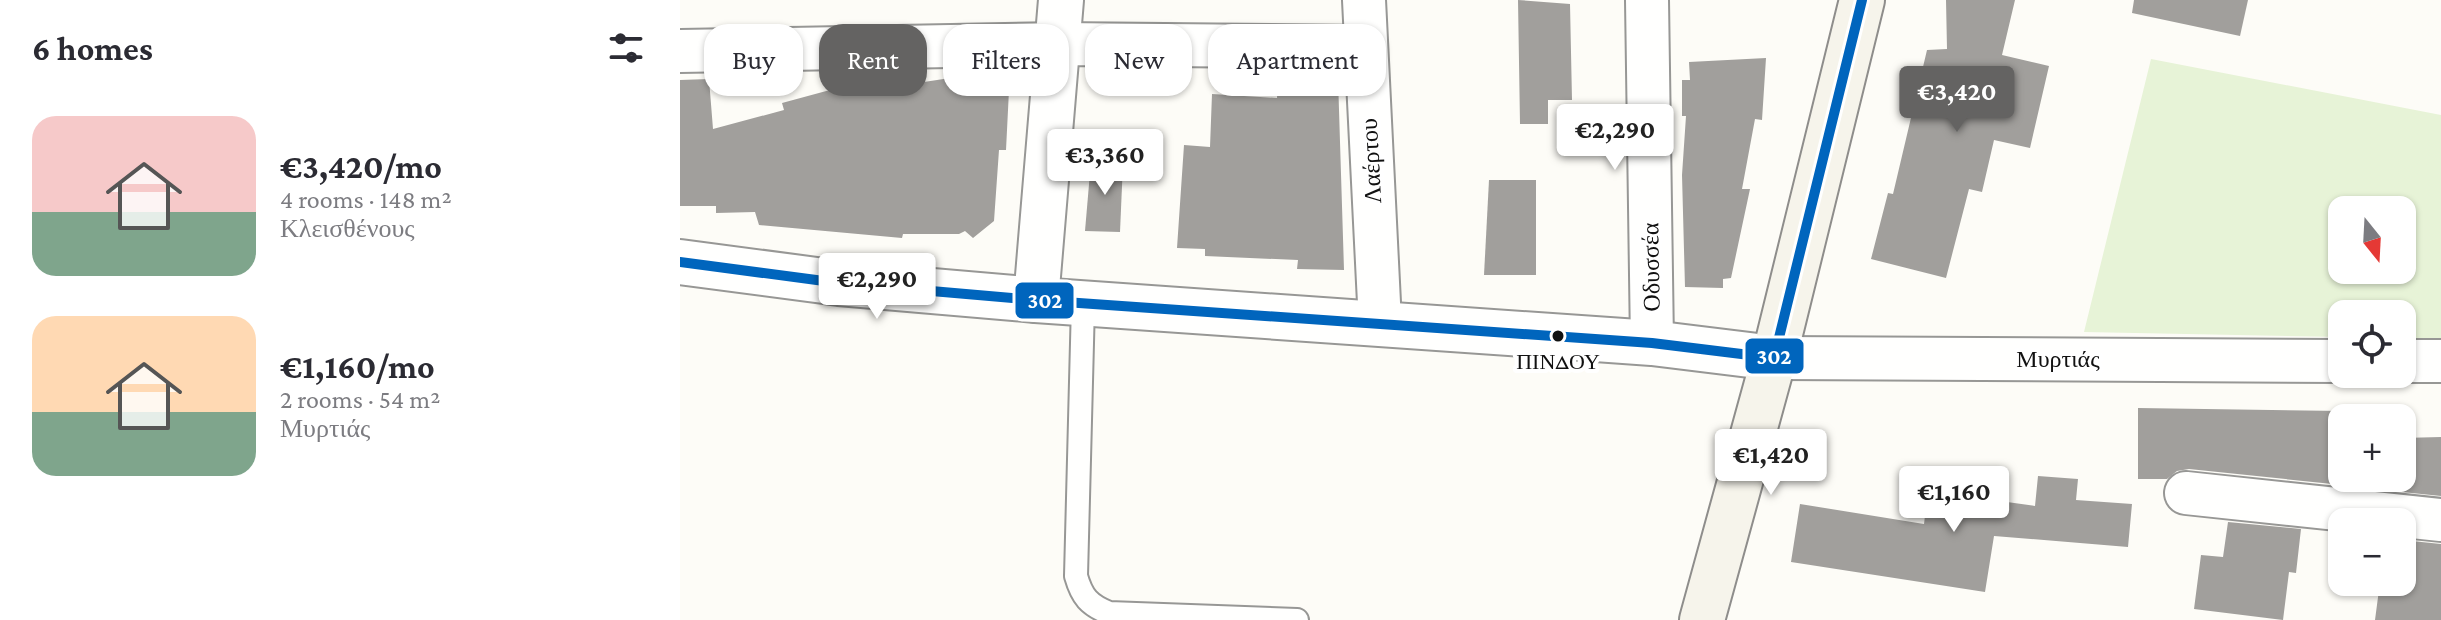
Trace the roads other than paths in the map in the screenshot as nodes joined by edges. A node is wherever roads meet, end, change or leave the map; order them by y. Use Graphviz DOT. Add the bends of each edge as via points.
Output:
graph roads {
  1 [pos="1061,0"];
  2 [pos="1364,0"];
  3 [pos="1647,0"];
  4 [pos="1862,0"];
  5 [pos="1059,24"];
  6 [pos="1365,24"];
  7 [pos="1069,44"];
  8 [pos="1208,45"];
  9 [pos="943,46"];
  10 [pos="680,51"];
  11 [pos="1054,96"];
  12 [pos="1368,96"];
  13 [pos="680,262"];
  14 [pos="1036,300"];
  15 [pos="1083,304"];
  16 [pos="1380,323"];
  17 [pos="1652,343"];
  18 [pos="1774,358"];
  19 [pos="2328,361"];
  20 [pos="2416,361"];
  21 [pos="2441,361"];
  22 [pos="2186,493"];
  23 [pos="2441,520"];
  24 [pos="1297,620"];
  25 [pos="1702,620"];
  1 -- 5 [label="street"];
  2 -- 6 [label="street, Λαέρτου"];
  3 -- 17 [label="street, Οδυσσέα"];
  4 -- 18 [label="main road"];
  7 -- 8 [label="street"];
  9 -- 10 [label="street"];
  11 -- 14 [label="street"];
  12 -- 16 [label="street, Λαέρτου"];
  13 -- 14 [label="street" via="839,283"];
  14 -- 15 [label="street"];
  15 -- 16 [label="street"];
  15 -- 24 [label="lane" via="1076,576 1081,594 1091,606 1109,613"];
  16 -- 17 [label="street"];
  17 -- 18 [label="street"];
  18 -- 19 [label="street, Μυρτιάς"];
  18 -- 25 [label="main road"];
  20 -- 21 [label="street"];
  22 -- 23 [label="street"];
}
